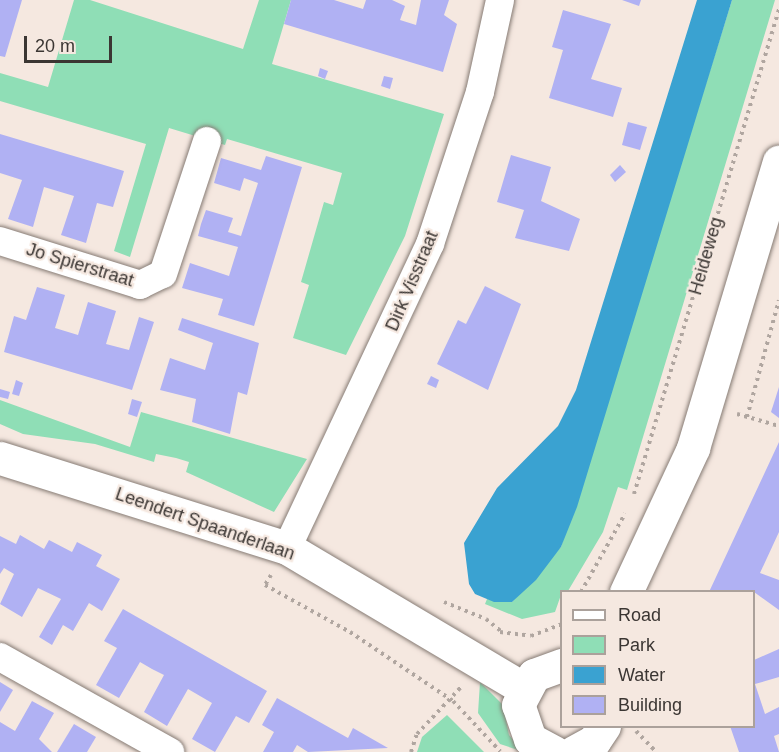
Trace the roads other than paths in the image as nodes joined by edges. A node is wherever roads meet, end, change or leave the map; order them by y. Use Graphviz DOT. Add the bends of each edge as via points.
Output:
graph roads {
  1 [pos="500,0"];
  2 [pos="207,141"];
  3 [pos="779,162"];
  4 [pos="0,241"];
  5 [pos="0,458"];
  6 [pos="287,548"];
  7 [pos="626,590"];
  8 [pos="0,657"];
  9 [pos="560,665"];
  10 [pos="523,688"];
  11 [pos="155,748"];
  12 [pos="554,752"];
  1 -- 6 [label="street, Dirk Visstraat" via="480,93 430,244"];
  2 -- 4 [label="street, Jo Spierstraat" via="163,274 140,285"];
  3 -- 7 [label="street" via="693,448"];
  5 -- 6 [label="street, Leendert Spaanderlaan"];
  6 -- 10 [label="street, Leendert Spaanderlaan"];
  8 -- 11 [label="street"];
  9 -- 10 [label="street" via="534,675"];
  10 -- 12 [label="street" via="521,723 530,739"];
}
